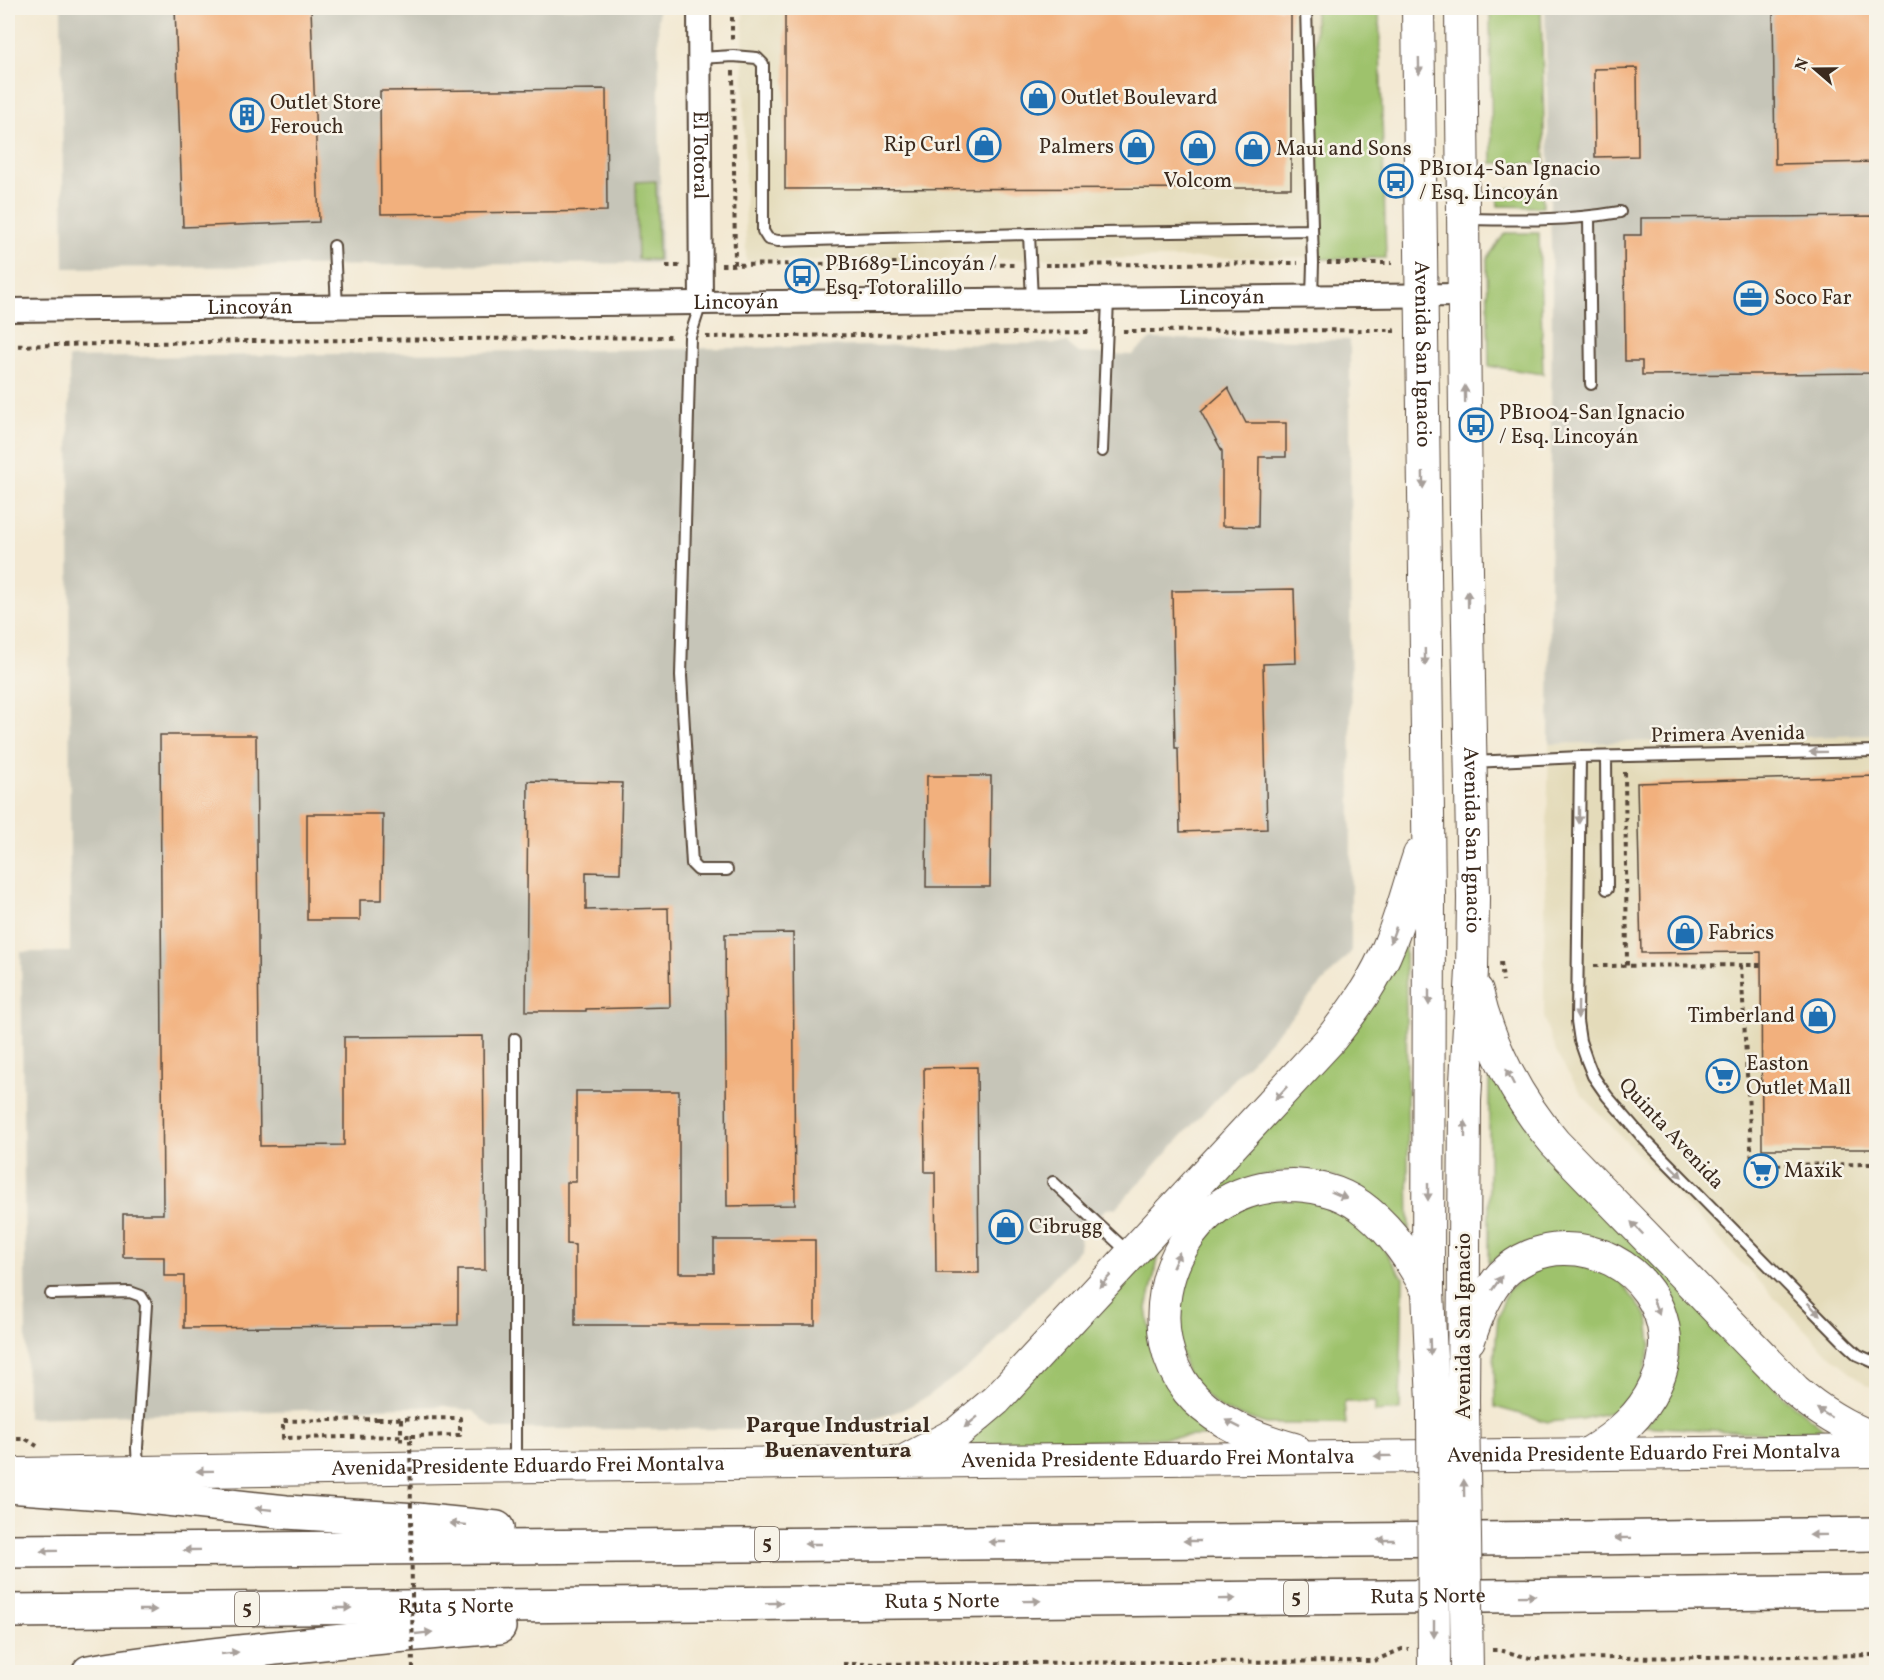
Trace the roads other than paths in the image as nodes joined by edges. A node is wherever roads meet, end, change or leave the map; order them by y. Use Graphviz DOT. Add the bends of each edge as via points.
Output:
graph roads {
  1 [pos="699,8"];
  2 [pos="1306,8"];
  3 [pos="1418,8"];
  4 [pos="1461,8"];
  5 [pos="700,58"];
  6 [pos="1420,128"];
  7 [pos="1462,130"];
  8 [pos="1620,212"];
  9 [pos="1590,218"];
  10 [pos="1463,219"];
  11 [pos="1312,230"];
  12 [pos="1029,234"];
  13 [pos="334,246"];
  14 [pos="1464,295"];
  15 [pos="1422,296"];
  16 [pos="1312,297"];
  17 [pos="1108,299"];
  18 [pos="1032,300"];
  19 [pos="701,303"];
  20 [pos="337,307"];
  21 [pos="8,310"];
  22 [pos="1590,384"];
  23 [pos="1102,450"];
  24 [pos="1876,751"];
  25 [pos="1580,757"];
  26 [pos="1606,757"];
  27 [pos="1471,762"];
  28 [pos="1428,831"];
  29 [pos="727,870"];
  30 [pos="1606,890"];
  31 [pos="1429,896"];
  32 [pos="1473,898"];
  33 [pos="1472,970"];
  34 [pos="515,1039"];
  35 [pos="1053,1182"];
  36 [pos="1130,1254"];
  37 [pos="1428,1291"];
  38 [pos="51,1294"];
  39 [pos="1464,1355"];
  40 [pos="1876,1363"];
  41 [pos="1876,1439"];
  42 [pos="1876,1451"];
  43 [pos="1589,1453"];
  44 [pos="1328,1456"];
  45 [pos="902,1462"];
  46 [pos="515,1467"];
  47 [pos="138,1472"];
  48 [pos="8,1474"];
  49 [pos="8,1486"];
  50 [pos="1876,1534"];
  51 [pos="663,1545"];
  52 [pos="8,1551"];
  53 [pos="1876,1592"];
  54 [pos="715,1604"];
  55 [pos="8,1611"];
  56 [pos="89,1672"];
  57 [pos="1434,1672"];
  58 [pos="1467,1672"];
  1 -- 5 [label="street, El Totoral"];
  2 -- 11 [label="lane"];
  3 -- 6 [label="main road, Avenida San Ignacio, one-way"];
  4 -- 7 [label="main road, Avenida San Ignacio"];
  5 -- 12 [label="lane" via="757,58 763,64 763,231 768,239"];
  5 -- 19 [label="street, El Totoral"];
  6 -- 7 [label="main road" via="1445,138"];
  6 -- 15 [label="main road, Avenida San Ignacio"];
  7 -- 10 [label="main road, Avenida San Ignacio"];
  8 -- 9 [label="lane"];
  9 -- 10 [label="lane"];
  9 -- 22 [label="lane"];
  10 -- 14 [label="main road, Avenida San Ignacio"];
  11 -- 12 [label="lane"];
  11 -- 16 [label="lane"];
  12 -- 18 [label="lane"];
  13 -- 20 [label="lane"];
  14 -- 15 [label="street, Lincoyán"];
  27 -- 14 [label="main road, Avenida San Ignacio, one-way"];
  15 -- 16 [label="street, Lincoyán"];
  15 -- 28 [label="main road, Avenida San Ignacio, one-way"];
  16 -- 17 [label="street, Lincoyán"];
  17 -- 18 [label="street, Lincoyán"];
  17 -- 23 [label="lane"];
  18 -- 19 [label="street, Lincoyán"];
  19 -- 20 [label="street, Lincoyán"];
  19 -- 29 [label="lane" via="690,337 681,676 692,864 698,870"];
  20 -- 21 [label="street, Lincoyán"];
  24 -- 26 [label="lane, Primera Avenida, one-way"];
  25 -- 26 [label="lane, Primera Avenida"];
  25 -- 27 [label="lane, Primera Avenida"];
  25 -- 40 [label="lane, Quinta Avenida, one-way" via="1577,1022 1593,1076 1645,1140 1847,1345"];
  26 -- 30 [label="lane"];
  27 -- 32 [label="main road, Avenida San Ignacio"];
  28 -- 31 [label="main road, Avenida San Ignacio"];
  28 -- 36 [label="main road, one-way" via="1390,944 1348,1018"];
  31 -- 32 [label="main road" via="1449,908 1460,907"];
  31 -- 37 [label="main road, Avenida San Ignacio, one-way"];
  32 -- 33 [label="main road, Avenida San Ignacio"];
  39 -- 33 [label="main road, Avenida San Ignacio, one-way" via="1465,1101"];
  41 -- 33 [label="main road, one-way" via="1824,1413 1795,1390 1555,1143 1525,1104 1502,1060"];
  34 -- 46 [label="lane"];
  35 -- 36 [label="lane"];
  36 -- 45 [label="main road, one-way" via="989,1406 957,1433"];
  44 -- 37 [label="main road, one-way" via="1282,1445 1230,1423 1201,1405 1179,1378 1166,1346 1164,1311 1169,1277 1183,1245 1206,1217 1236,1196 1270,1186 1322,1188 1354,1202 1380,1223 1413,1263"];
  37 -- 57 [label="main road, Avenida San Ignacio, one-way, bridge"];
  38 -- 47 [label="lane" via="130,1292 141,1296 146,1304"];
  39 -- 43 [label="main road, one-way" via="1494,1286 1528,1257 1558,1249 1586,1250 1627,1268 1648,1291 1659,1316 1664,1340 1662,1368 1636,1415"];
  58 -- 39 [label="main road, Avenida San Ignacio, one-way, bridge"];
  42 -- 43 [label="main road, Avenida Presidente Eduardo Frei Montalva"];
  43 -- 44 [label="main road, Avenida Presidente Eduardo Frei Montalva, one-way"];
  44 -- 45 [label="main road, Avenida Presidente Eduardo Frei Montalva"];
  45 -- 46 [label="main road, Avenida Presidente Eduardo Frei Montalva"];
  46 -- 47 [label="main road, Avenida Presidente Eduardo Frei Montalva, one-way"];
  47 -- 48 [label="main road, Avenida Presidente Eduardo Frei Montalva"];
  51 -- 49 [label="highway, one-way"];
  50 -- 51 [label="highway, 5, one-way"];
  51 -- 52 [label="highway, 5, one-way"];
  54 -- 53 [label="highway, Ruta 5 Norte / 5, one-way"];
  55 -- 54 [label="highway, Ruta 5 Norte / 5, one-way"];
  56 -- 54 [label="highway, one-way" via="212,1654"];
}
